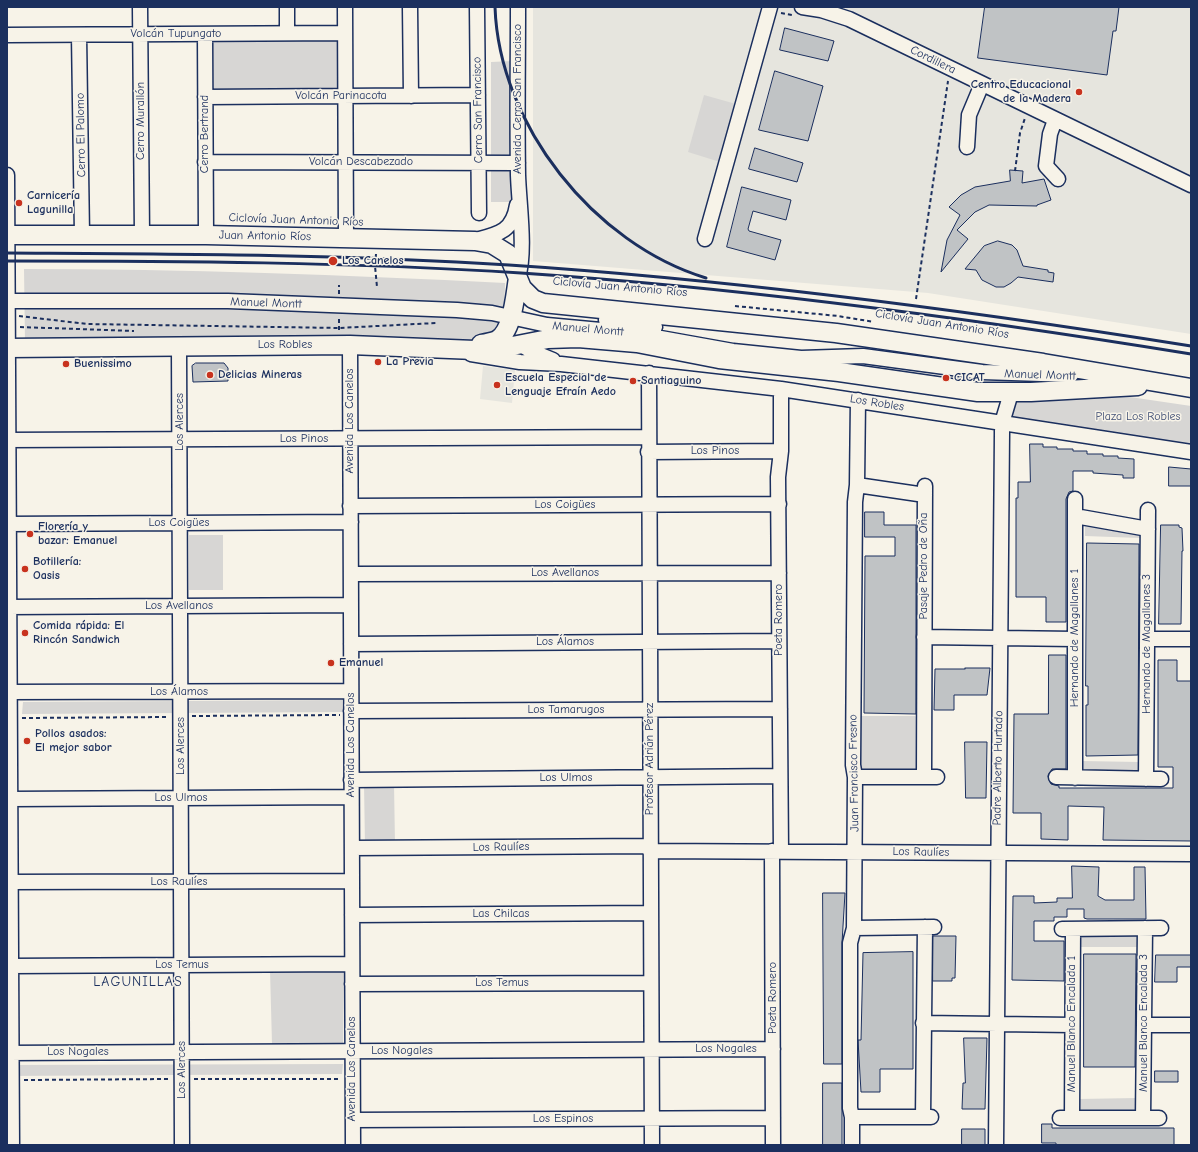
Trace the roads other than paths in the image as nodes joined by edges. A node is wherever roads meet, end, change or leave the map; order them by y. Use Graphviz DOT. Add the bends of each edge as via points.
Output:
graph roads {
  1 [pos="140,7"];
  2 [pos="287,7"];
  3 [pos="345,7"];
  4 [pos="410,7"];
  5 [pos="477,7"];
  6 [pos="518,7"];
  7 [pos="770,7"];
  8 [pos="802,7"];
  9 [pos="287,33"];
  10 [pos="345,33"];
  11 [pos="141,34"];
  12 [pos="205,34"];
  13 [pos="7,35"];
  14 [pos="79,35"];
  15 [pos="982,84"];
  16 [pos="478,95"];
  17 [pos="346,96"];
  18 [pos="411,96"];
  19 [pos="205,97"];
  20 [pos="1055,120"];
  21 [pos="967,147"];
  22 [pos="205,162"];
  23 [pos="346,162"];
  24 [pos="479,162"];
  25 [pos="518,163"];
  26 [pos="7,175"];
  27 [pos="1058,179"];
  28 [pos="1191,186"];
  29 [pos="518,190"];
  30 [pos="479,212"];
  31 [pos="142,234"];
  32 [pos="7,235"];
  33 [pos="82,235"];
  34 [pos="206,235"];
  35 [pos="346,238"];
  36 [pos="705,239"];
  37 [pos="475,241"];
  38 [pos="515,272"];
  39 [pos="8,301"];
  40 [pos="512,314"];
  41 [pos="520,344"];
  42 [pos="350,345"];
  43 [pos="179,346"];
  44 [pos="8,348"];
  45 [pos="447,348"];
  46 [pos="948,349"];
  47 [pos="561,364"];
  48 [pos="648,373"];
  49 [pos="1167,384"];
  50 [pos="1191,388"];
  51 [pos="781,389"];
  52 [pos="1010,393"];
  53 [pos="858,400"];
  54 [pos="1002,423"];
  55 [pos="648,437"];
  56 [pos="350,439"];
  57 [pos="8,440"];
  58 [pos="180,440"];
  59 [pos="781,451"];
  60 [pos="648,452"];
  61 [pos="1191,452"];
  62 [pos="857,485"];
  63 [pos="1075,499"];
  64 [pos="648,504"];
  65 [pos="779,504"];
  66 [pos="350,506"];
  67 [pos="1148,510"];
  68 [pos="1075,516"];
  69 [pos="351,522"];
  70 [pos="180,523"];
  71 [pos="8,524"];
  72 [pos="1148,529"];
  73 [pos="649,573"];
  74 [pos="779,573"];
  75 [pos="351,574"];
  76 [pos="351,605"];
  77 [pos="180,606"];
  78 [pos="8,607"];
  79 [pos="924,637"];
  80 [pos="1000,638"];
  81 [pos="1075,639"];
  82 [pos="1147,639"];
  83 [pos="1191,639"];
  84 [pos="779,640"];
  85 [pos="649,642"];
  86 [pos="351,644"];
  87 [pos="351,691"];
  88 [pos="9,692"];
  89 [pos="181,692"];
  90 [pos="780,709"];
  91 [pos="650,710"];
  92 [pos="351,711"];
  93 [pos="780,776"];
  94 [pos="650,777"];
  95 [pos="855,777"];
  96 [pos="1056,777"];
  97 [pos="1075,778"];
  98 [pos="1146,778"];
  99 [pos="1161,779"];
  100 [pos="351,780"];
  101 [pos="351,797"];
  102 [pos="181,798"];
  103 [pos="10,799"];
  104 [pos="352,848"];
  105 [pos="650,848"];
  106 [pos="776,851"];
  107 [pos="854,852"];
  108 [pos="997,853"];
  109 [pos="1191,854"];
  110 [pos="352,881"];
  111 [pos="9,882"];
  112 [pos="182,882"];
  113 [pos="650,913"];
  114 [pos="352,915"];
  115 [pos="854,928"];
  116 [pos="1145,928"];
  117 [pos="1161,928"];
  118 [pos="352,964"];
  119 [pos="182,965"];
  120 [pos="11,966"];
  121 [pos="651,983"];
  122 [pos="352,984"];
  123 [pos="923,1023"];
  124 [pos="996,1024"];
  125 [pos="1072,1025"];
  126 [pos="1144,1025"];
  127 [pos="1191,1025"];
  128 [pos="773,1049"];
  129 [pos="651,1050"];
  130 [pos="352,1051"];
  131 [pos="182,1052"];
  132 [pos="9,1053"];
  133 [pos="852,1117"];
  134 [pos="652,1118"];
  135 [pos="773,1118"];
  136 [pos="1143,1118"];
  137 [pos="1159,1118"];
  138 [pos="353,1120"];
  139 [pos="12,1145"];
  140 [pos="182,1145"];
  141 [pos="353,1145"];
  142 [pos="652,1145"];
  143 [pos="773,1145"];
  144 [pos="852,1145"];
  145 [pos="996,1145"];
  1 -- 11 [label="street, Cerro Murallón"];
  2 -- 9 [label="street"];
  3 -- 10 [label="street"];
  4 -- 18 [label="street"];
  5 -- 16 [label="street, Cerro San Francisco"];
  6 -- 25 [label="street, Avenida Cerro San Francisco"];
  7 -- 36 [label="street"];
  8 -- 15 [label="street, Cordillera" via="850,19"];
  9 -- 10 [label="street, Volcán Tupungato"];
  9 -- 12 [label="street, Volcán Tupungato"];
  10 -- 17 [label="street"];
  11 -- 12 [label="street, Volcán Tupungato"];
  11 -- 14 [label="street, Volcán Tupungato"];
  11 -- 31 [label="street, Cerro Murallón"];
  12 -- 19 [label="street, Cerro Bertrand"];
  13 -- 14 [label="street, Volcán Tupungato"];
  14 -- 33 [label="street, Cerro El Palomo"];
  15 -- 20 [label="street, Cordillera"];
  15 -- 21 [label="street" via="969,115"];
  16 -- 18 [label="street, Volcán Parinacota"];
  16 -- 24 [label="street, Cerro San Francisco"];
  17 -- 18 [label="street, Volcán Parinacota"];
  17 -- 19 [label="street, Volcán Parinacota"];
  17 -- 23 [label="street"];
  19 -- 22 [label="street, Cerro Bertrand"];
  20 -- 27 [label="street" via="1050,134 1046,166"];
  20 -- 28 [label="street, Cordillera"];
  22 -- 23 [label="street, Volcán Descabezado"];
  22 -- 34 [label="street, Cerro Bertrand"];
  23 -- 24 [label="street, Volcán Descabezado"];
  23 -- 35 [label="street"];
  24 -- 25 [label="street, Volcán Descabezado"];
  24 -- 30 [label="street, Cerro San Francisco"];
  25 -- 29 [label="street, Avenida Cerro San Francisco"];
  26 -- 32 [label="street"];
  29 -- 37 [label="street" via="514,219 509,226 498,234"];
  29 -- 38 [label="street" via="521,224"];
  31 -- 33 [label="main road, Juan Antonio Ríos"];
  31 -- 34 [label="main road, Juan Antonio Ríos"];
  32 -- 33 [label="main road, Juan Antonio Ríos"];
  32 -- 39 [label="street"];
  34 -- 35 [label="main road, Juan Antonio Ríos"];
  35 -- 37 [label="main road, Juan Antonio Ríos"];
  37 -- 38 [label="main road, Juan Antonio Ríos" via="500,248 508,254"];
  38 -- 40 [label="main road"];
  38 -- 46 [label="main road, Manuel Montt" via="528,295 543,303 778,327"];
  39 -- 40 [label="street, Manuel Montt" via="213,301"];
  39 -- 44 [label="street"];
  40 -- 41 [label="main road" via="513,332"];
  40 -- 45 [label="main road" via="504,333 496,340"];
  40 -- 46 [label="street, Manuel Montt" via="633,323 707,339 784,348 915,352"];
  40 -- 49 [label="street, Manuel Montt" via="547,325 633,333 706,347 782,356 863,356 982,372 1050,374"];
  41 -- 45 [label="main road, Manuel Montt" via="497,349"];
  41 -- 47 [label="street, Los Robles" via="531,352"];
  41 -- 52 [label="main road, Manuel Montt" via="562,338 616,340 719,358 965,390"];
  42 -- 43 [label="main road, Los Robles"];
  42 -- 45 [label="main road, Los Robles"];
  42 -- 56 [label="street, Avenida Los Canelos"];
  43 -- 44 [label="main road, Los Robles"];
  43 -- 58 [label="street, Los Alerces"];
  44 -- 57 [label="street"];
  45 -- 47 [label="street, Los Robles" via="485,358"];
  46 -- 49 [label="main road, Manuel Montt"];
  47 -- 48 [label="street, Los Robles"];
  48 -- 51 [label="street, Los Robles"];
  48 -- 55 [label="street, Profesor Adrián Pérez"];
  49 -- 50 [label="main road, Manuel Montt"];
  49 -- 52 [label="main road, Manuel Montt"];
  51 -- 53 [label="street, Los Robles"];
  51 -- 59 [label="street, Poeta Romero"];
  52 -- 54 [label="street, Padre Alberto Hurtado"];
  53 -- 54 [label="street, Los Robles"];
  53 -- 62 [label="street, Juan Francisco Fresno"];
  54 -- 61 [label="street, Los Robles"];
  54 -- 80 [label="street, Padre Alberto Hurtado"];
  55 -- 56 [label="street, Los Pinos"];
  55 -- 60 [label="street, Profesor Adrián Pérez"];
  56 -- 58 [label="street, Los Pinos"];
  56 -- 66 [label="street, Avenida Los Canelos"];
  57 -- 58 [label="street, Los Pinos"];
  57 -- 71 [label="street"];
  58 -- 70 [label="street, Los Alerces"];
  59 -- 60 [label="street, Los Pinos"];
  59 -- 65 [label="street, Poeta Romero"];
  60 -- 64 [label="street, Profesor Adrián Pérez"];
  62 -- 79 [label="street, Pasaje Pedro de Oña" via="925,490"];
  62 -- 95 [label="street, Juan Francisco Fresno" via="853,766"];
  63 -- 68 [label="street, Hernando de Magallanes 1"];
  64 -- 65 [label="street, Los Coigües"];
  64 -- 66 [label="street, Los Coigües"];
  64 -- 73 [label="street, Profesor Adrián Pérez"];
  65 -- 74 [label="street, Poeta Romero"];
  66 -- 69 [label="street, Avenida Los Canelos"];
  67 -- 72 [label="street, Hernando de Magallanes 3"];
  68 -- 72 [label="street"];
  68 -- 81 [label="street, Hernando de Magallanes 1"];
  69 -- 70 [label="street, Los Coigües"];
  69 -- 75 [label="street, Avenida Los Canelos"];
  70 -- 71 [label="street, Los Coigües"];
  70 -- 77 [label="street, Los Alerces"];
  71 -- 78 [label="street"];
  72 -- 82 [label="street, Hernando de Magallanes 3"];
  73 -- 74 [label="street, Los Avellanos"];
  73 -- 75 [label="street, Los Avellanos"];
  73 -- 85 [label="street, Profesor Adrián Pérez"];
  74 -- 84 [label="street, Poeta Romero"];
  75 -- 76 [label="street, Avenida Los Canelos"];
  76 -- 77 [label="street, Los Avellanos"];
  76 -- 86 [label="street, Avenida Los Canelos"];
  77 -- 78 [label="street, Los Avellanos"];
  77 -- 89 [label="street, Los Alerces"];
  78 -- 88 [label="street"];
  79 -- 80 [label="street, Pasaje Pedro de Oña"];
  79 -- 95 [label="street, Pasaje Pedro de Oña" via="930,777"];
  80 -- 81 [label="street, Pasaje Pedro de Oña"];
  80 -- 108 [label="street, Padre Alberto Hurtado"];
  81 -- 97 [label="street, Hernando de Magallanes 1"];
  82 -- 83 [label="street"];
  82 -- 98 [label="street, Hernando de Magallanes 3"];
  84 -- 85 [label="street, Los Álamos"];
  84 -- 90 [label="street, Poeta Romero"];
  85 -- 86 [label="street, Los Álamos"];
  85 -- 91 [label="street, Profesor Adrián Pérez"];
  86 -- 87 [label="street, Avenida Los Canelos"];
  87 -- 89 [label="street, Los Álamos"];
  87 -- 92 [label="street, Avenida Los Canelos"];
  88 -- 89 [label="street, Los Álamos"];
  88 -- 103 [label="street"];
  89 -- 102 [label="street, Los Alerces"];
  90 -- 91 [label="street, Los Tamarugos"];
  90 -- 93 [label="street, Poeta Romero"];
  91 -- 92 [label="street, Los Tamarugos"];
  91 -- 94 [label="street, Profesor Adrián Pérez"];
  92 -- 100 [label="street, Avenida Los Canelos"];
  93 -- 94 [label="street, Los Ulmos"];
  93 -- 106 [label="street, Poeta Romero"];
  94 -- 100 [label="street, Los Ulmos"];
  94 -- 105 [label="street, Profesor Adrián Pérez"];
  95 -- 107 [label="street, Juan Francisco Fresno"];
  96 -- 97 [label="street"];
  97 -- 98 [label="street"];
  98 -- 99 [label="street"];
  100 -- 101 [label="street, Avenida Los Canelos"];
  101 -- 102 [label="street, Los Ulmos"];
  101 -- 104 [label="street, Avenida Los Canelos"];
  102 -- 103 [label="street, Los Ulmos"];
  102 -- 112 [label="street, Los Alerces"];
  103 -- 111 [label="street"];
  104 -- 105 [label="street, Los Raulíes"];
  104 -- 110 [label="street, Avenida Los Canelos"];
  105 -- 106 [label="street, Los Raulíes"];
  105 -- 113 [label="street, Profesor Adrián Pérez"];
  106 -- 107 [label="street, Los Raulíes"];
  106 -- 128 [label="street, Poeta Romero"];
  107 -- 108 [label="street, Los Raulíes"];
  107 -- 115 [label="street, Juan Francisco Fresno"];
  108 -- 109 [label="street, Los Raulíes"];
  108 -- 124 [label="street, Padre Alberto Hurtado"];
  110 -- 112 [label="street, Los Raulíes"];
  110 -- 114 [label="street, Avenida Los Canelos"];
  111 -- 112 [label="street, Los Raulíes"];
  111 -- 120 [label="street"];
  112 -- 119 [label="street, Los Alerces"];
  113 -- 114 [label="street, Las Chilcas"];
  113 -- 121 [label="street, Profesor Adrián Pérez"];
  114 -- 118 [label="street, Avenida Los Canelos"];
  115 -- 123 [label="street" via="929,927"];
  115 -- 133 [label="street, Juan Francisco Fresno" via="850,943"];
  116 -- 117 [label="street"];
  116 -- 125 [label="street, Manuel Blanco Encalada 1" via="1067,929"];
  116 -- 126 [label="street, Manuel Blanco Encalada 3"];
  118 -- 119 [label="street, Los Temus"];
  118 -- 122 [label="street, Avenida Los Canelos"];
  119 -- 120 [label="street, Los Temus"];
  119 -- 131 [label="street, Los Alerces"];
  120 -- 132 [label="street"];
  121 -- 122 [label="street, Los Temus"];
  121 -- 129 [label="street, Profesor Adrián Pérez"];
  122 -- 130 [label="street, Avenida Los Canelos"];
  123 -- 124 [label="street"];
  123 -- 133 [label="street" via="927,1117"];
  124 -- 125 [label="street"];
  124 -- 145 [label="street, Padre Alberto Hurtado"];
  125 -- 136 [label="street, Manuel Blanco Encalada 1" via="1066,1118"];
  126 -- 127 [label="street"];
  126 -- 136 [label="street, Manuel Blanco Encalada 3"];
  128 -- 129 [label="street, Los Nogales"];
  128 -- 135 [label="street, Poeta Romero"];
  129 -- 130 [label="street, Los Nogales"];
  129 -- 134 [label="street, Profesor Adrián Pérez"];
  130 -- 131 [label="street, Los Nogales"];
  130 -- 138 [label="street, Avenida Los Canelos"];
  131 -- 132 [label="street, Los Nogales"];
  131 -- 140 [label="street, Los Alerces"];
  132 -- 139 [label="street"];
  133 -- 144 [label="street, Juan Francisco Fresno"];
  134 -- 135 [label="street, Los Espinos"];
  134 -- 138 [label="street, Los Espinos"];
  134 -- 142 [label="street, Profesor Adrián Pérez"];
  135 -- 143 [label="street, Poeta Romero"];
  136 -- 137 [label="street"];
  138 -- 141 [label="street, Avenida Los Canelos"];
}
